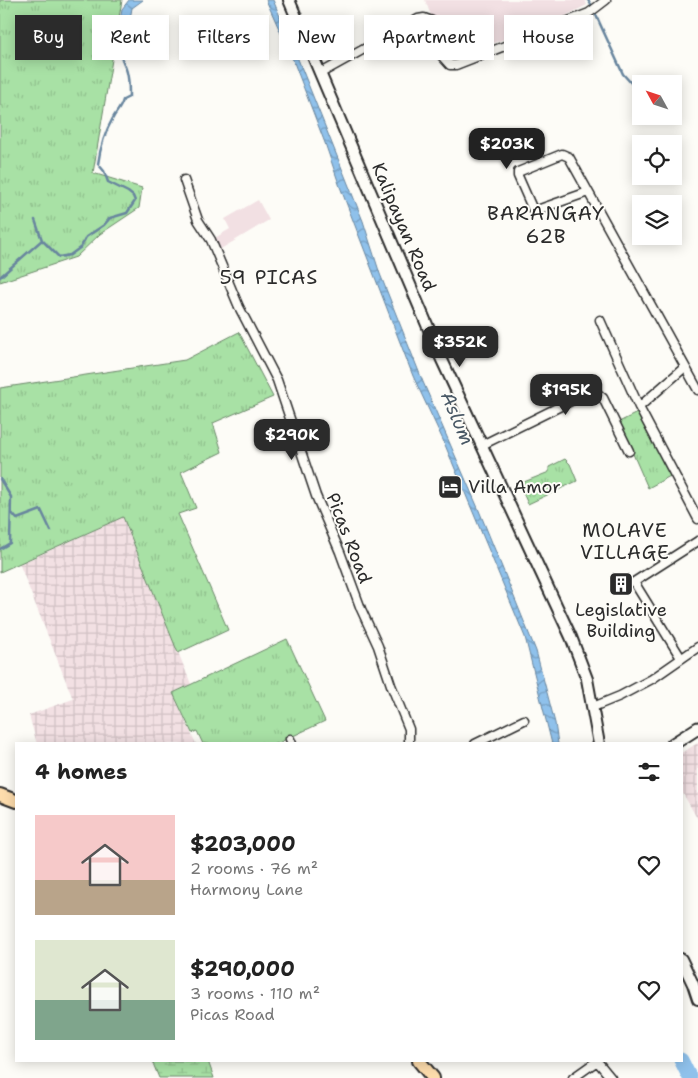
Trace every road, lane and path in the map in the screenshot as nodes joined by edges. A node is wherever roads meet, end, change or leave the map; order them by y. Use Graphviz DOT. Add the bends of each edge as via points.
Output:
graph roads {
  1 [pos="289,0"];
  2 [pos="606,0"];
  3 [pos="321,73"];
  4 [pos="184,180"];
  5 [pos="588,192"];
  6 [pos="600,320"];
  7 [pos="685,367"];
  8 [pos="698,390"];
  9 [pos="639,407"];
  10 [pos="482,445"];
  11 [pos="629,451"];
  12 [pos="698,519"];
  13 [pos="698,541"];
  14 [pos="698,647"];
  15 [pos="681,658"];
  16 [pos="593,706"];
  17 [pos="524,720"];
  18 [pos="698,728"];
  19 [pos="409,742"];
  20 [pos="479,742"];
  21 [pos="599,742"];
  22 [pos="676,742"];
  23 [pos="0,795"];
  24 [pos="15,801"];
  25 [pos="683,963"];
  26 [pos="698,999"];
  27 [pos="420,1062"];
  28 [pos="596,1062"];
  29 [pos="598,1062"];
  30 [pos="433,1078"];
  31 [pos="573,1078"];
  32 [pos="611,1078"];
  1 -- 3 [label="street, Kalipayan Road"];
  2 -- 3 [label="street" via="589,13 450,65 441,55 432,21 418,19"];
  3 -- 10 [label="street, Kalipayan Road" via="442,360"];
  4 -- 19 [label="street, Picas Road" via="198,220 211,240 239,307 277,380 316,496 378,646 408,729"];
  5 -- 5 [label="street" via="571,159 565,154 518,172 533,210"];
  5 -- 7 [label="street"];
  6 -- 9 [label="street"];
  7 -- 8 [label="street"];
  7 -- 9 [label="street"];
  9 -- 12 [label="street"];
  10 -- 11 [label="street" via="592,392 603,398"];
  10 -- 16 [label="street, Kalipayan Road" via="571,637"];
  13 -- 15 [label="street" via="634,582"];
  14 -- 15 [label="street"];
  15 -- 16 [label="street" via="652,680"];
  16 -- 21 [label="street, Kalipayan Road"];
  17 -- 20 [label="street"];
  18 -- 22 [label="main road"];
  23 -- 24 [label="main road"];
  25 -- 26 [label="street"];
  27 -- 30 [label="main road"];
  28 -- 31 [label="street"];
  29 -- 32 [label="street"];
}
